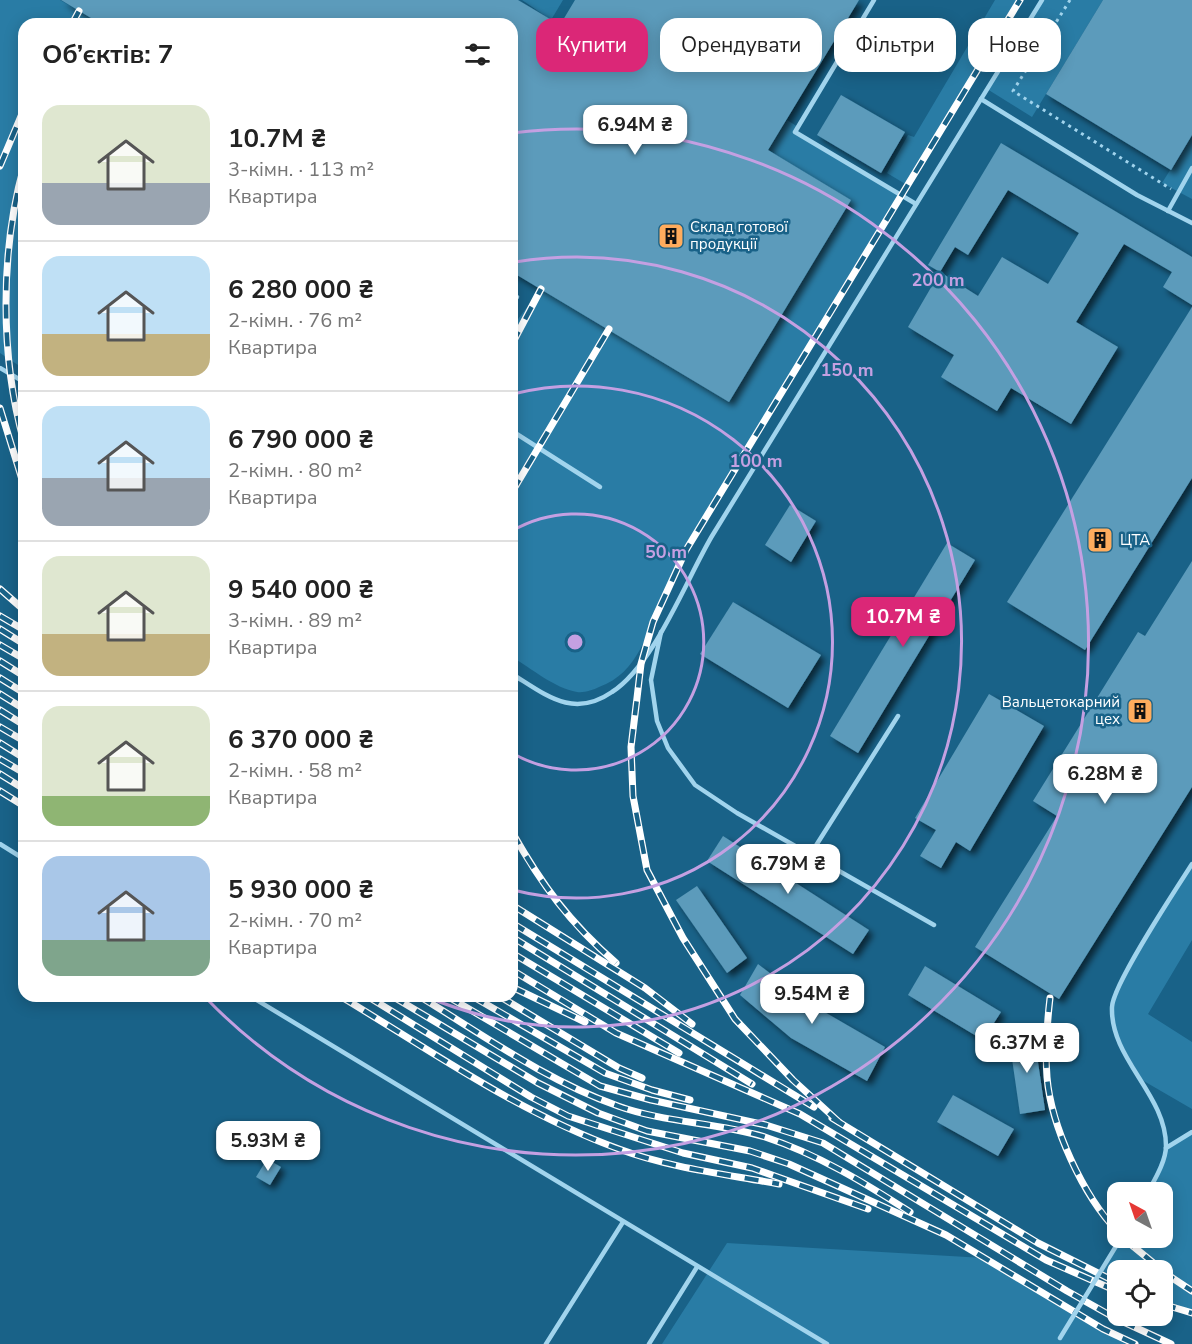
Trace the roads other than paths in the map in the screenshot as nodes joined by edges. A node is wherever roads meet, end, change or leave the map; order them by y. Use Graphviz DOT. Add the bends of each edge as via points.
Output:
graph roads {
  1 [pos="874,0"];
  2 [pos="1042,0"];
  3 [pos="981,99"];
  4 [pos="1192,168"];
  5 [pos="916,204"];
  6 [pos="1168,211"];
  7 [pos="1192,223"];
  8 [pos="0,368"];
  9 [pos="18,378"];
  10 [pos="518,435"];
  11 [pos="600,487"];
  12 [pos="663,627"];
  13 [pos="518,678"];
  14 [pos="898,716"];
  15 [pos="0,844"];
  16 [pos="18,855"];
  17 [pos="810,855"];
  18 [pos="1192,864"];
  19 [pos="934,925"];
  20 [pos="260,1002"];
  21 [pos="1192,1132"];
  22 [pos="1166,1148"];
  23 [pos="1152,1182"];
  24 [pos="623,1222"];
  25 [pos="1115,1248"];
  26 [pos="697,1267"];
  27 [pos="546,1344"];
  28 [pos="649,1344"];
  29 [pos="827,1344"];
  30 [pos="1056,1344"];
  1 -- 5 [label="lane" via="795,132"];
  2 -- 3 [label="lane"];
  3 -- 5 [label="lane"];
  3 -- 6 [label="lane"];
  4 -- 6 [label="lane"];
  5 -- 12 [label="lane" via="694,566"];
  6 -- 7 [label="lane"];
  8 -- 9 [label="lane"];
  10 -- 11 [label="lane"];
  12 -- 13 [label="lane" via="629,678 613,692 584,705 565,704"];
  12 -- 17 [label="lane" via="651,680 657,721 668,748 695,784"];
  14 -- 17 [label="lane"];
  15 -- 16 [label="lane"];
  17 -- 19 [label="lane"];
  18 -- 22 [label="lane" via="1138,952 1112,1006 1115,1032 1156,1105 1164,1126"];
  20 -- 24 [label="lane"];
  21 -- 22 [label="lane"];
  22 -- 23 [label="lane"];
  24 -- 26 [label="lane"];
  24 -- 27 [label="lane"];
  25 -- 30 [label="lane, bridge"];
  26 -- 28 [label="lane"];
  26 -- 29 [label="lane"];
}
